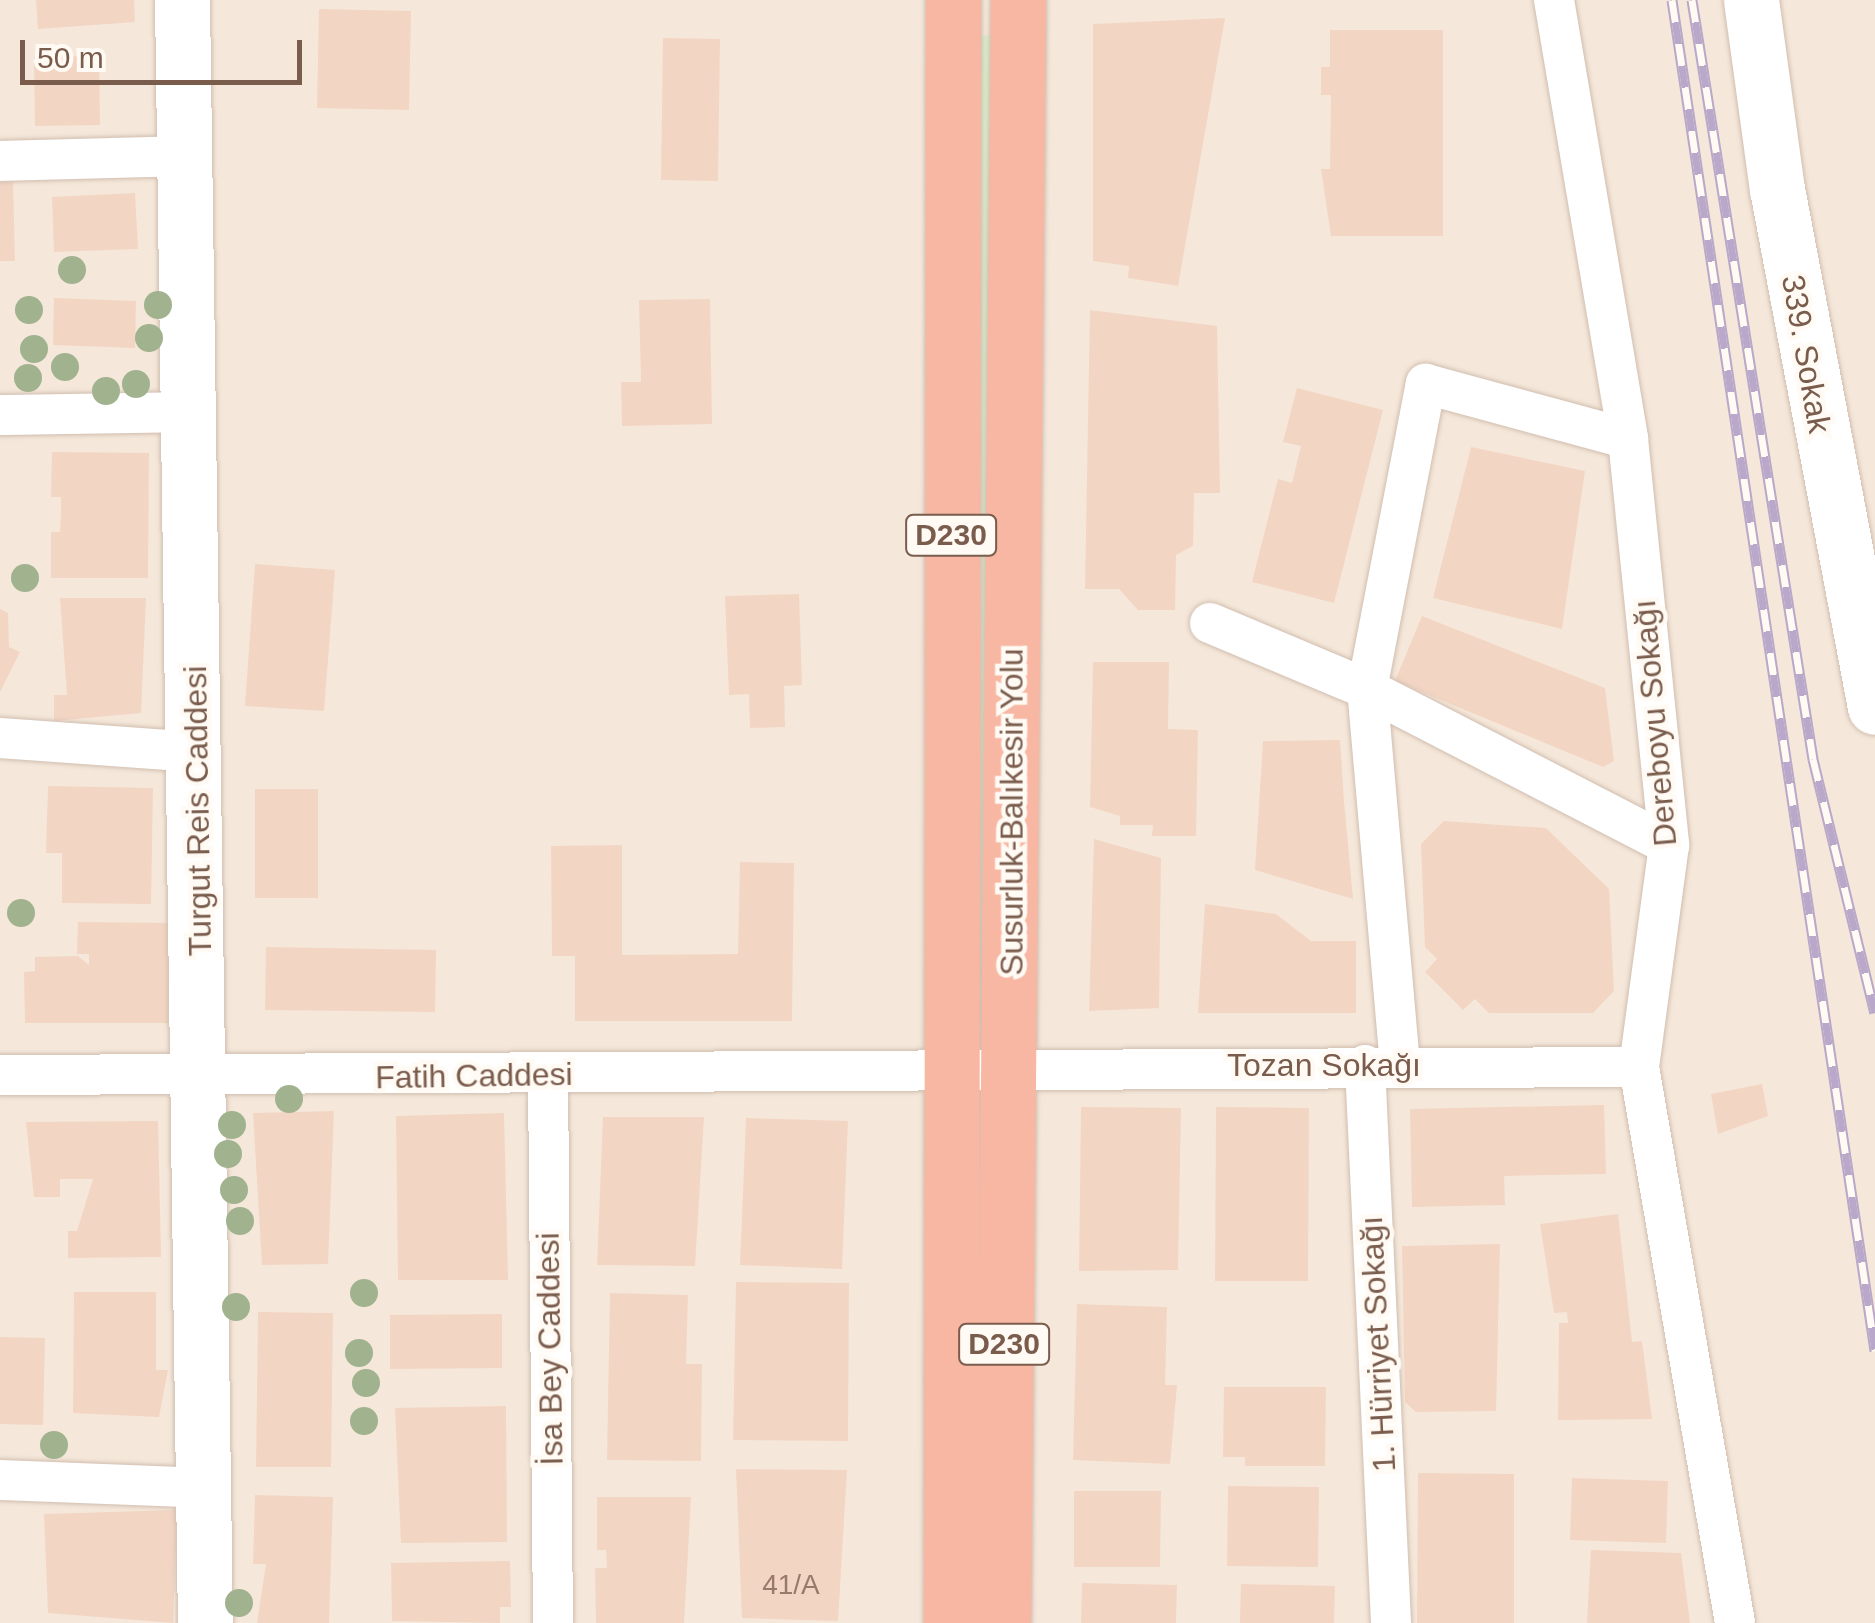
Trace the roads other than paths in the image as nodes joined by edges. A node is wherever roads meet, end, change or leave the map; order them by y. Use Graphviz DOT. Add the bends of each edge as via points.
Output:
graph roads {
  1 [pos="182,0"];
  2 [pos="953,0"];
  3 [pos="1018,0"];
  4 [pos="1554,0"];
  5 [pos="1751,0"];
  6 [pos="186,156"];
  7 [pos="0,162"];
  8 [pos="191,412"];
  9 [pos="0,415"];
  10 [pos="1628,439"];
  11 [pos="1210,623"];
  12 [pos="1367,689"];
  13 [pos="1875,707"];
  14 [pos="0,738"];
  15 [pos="198,752"];
  16 [pos="1669,845"];
  17 [pos="1010,1064"];
  18 [pos="1383,1065"];
  19 [pos="1639,1066"];
  20 [pos="948,1070"];
  21 [pos="0,1075"];
  22 [pos="548,1075"];
  23 [pos="203,1080"];
  24 [pos="0,1480"];
  25 [pos="205,1488"];
  26 [pos="205,1623"];
  27 [pos="552,1623"];
  28 [pos="950,1623"];
  29 [pos="1003,1623"];
  30 [pos="1391,1623"];
  31 [pos="1735,1623"];
  1 -- 6 [label="street, Turgut Reis Caddesi"];
  2 -- 20 [label="highway, Susurluk-Balıkesir Yolu / D230"];
  3 -- 17 [label="highway, Susurluk-Balıkesir Yolu / D230"];
  4 -- 10 [label="street, Dereboyu Sokağı"];
  5 -- 13 [label="street, 339. Sokak" via="1777,188"];
  6 -- 7 [label="street"];
  6 -- 8 [label="street, Turgut Reis Caddesi"];
  8 -- 9 [label="street"];
  8 -- 15 [label="street, Turgut Reis Caddesi"];
  10 -- 12 [label="street, 1. Hürriyet Sokağı" via="1426,384"];
  10 -- 16 [label="street, Dereboyu Sokağı"];
  11 -- 12 [label="street"];
  12 -- 16 [label="street"];
  12 -- 18 [label="street, 1. Hürriyet Sokağı"];
  14 -- 15 [label="street"];
  15 -- 23 [label="street, Turgut Reis Caddesi"];
  16 -- 19 [label="street, Dereboyu Sokağı"];
  17 -- 18 [label="street, Tozan Sokağı"];
  17 -- 20 [label="street, Tozan Sokağı"];
  17 -- 29 [label="highway, Susurluk-Balıkesir Yolu / D230"];
  18 -- 19 [label="street, Tozan Sokağı"];
  18 -- 30 [label="street, 1. Hürriyet Sokağı"];
  19 -- 31 [label="street, Dereboyu Sokağı"];
  20 -- 22 [label="street, Fatih Caddesi"];
  20 -- 28 [label="highway, Susurluk-Balıkesir Yolu / D230"];
  21 -- 23 [label="street, Fatih Caddesi"];
  22 -- 23 [label="street, Fatih Caddesi"];
  22 -- 27 [label="street, İsa Bey Caddesi"];
  23 -- 25 [label="street, Turgut Reis Caddesi"];
  24 -- 25 [label="street"];
  25 -- 26 [label="street, Turgut Reis Caddesi"];
}
